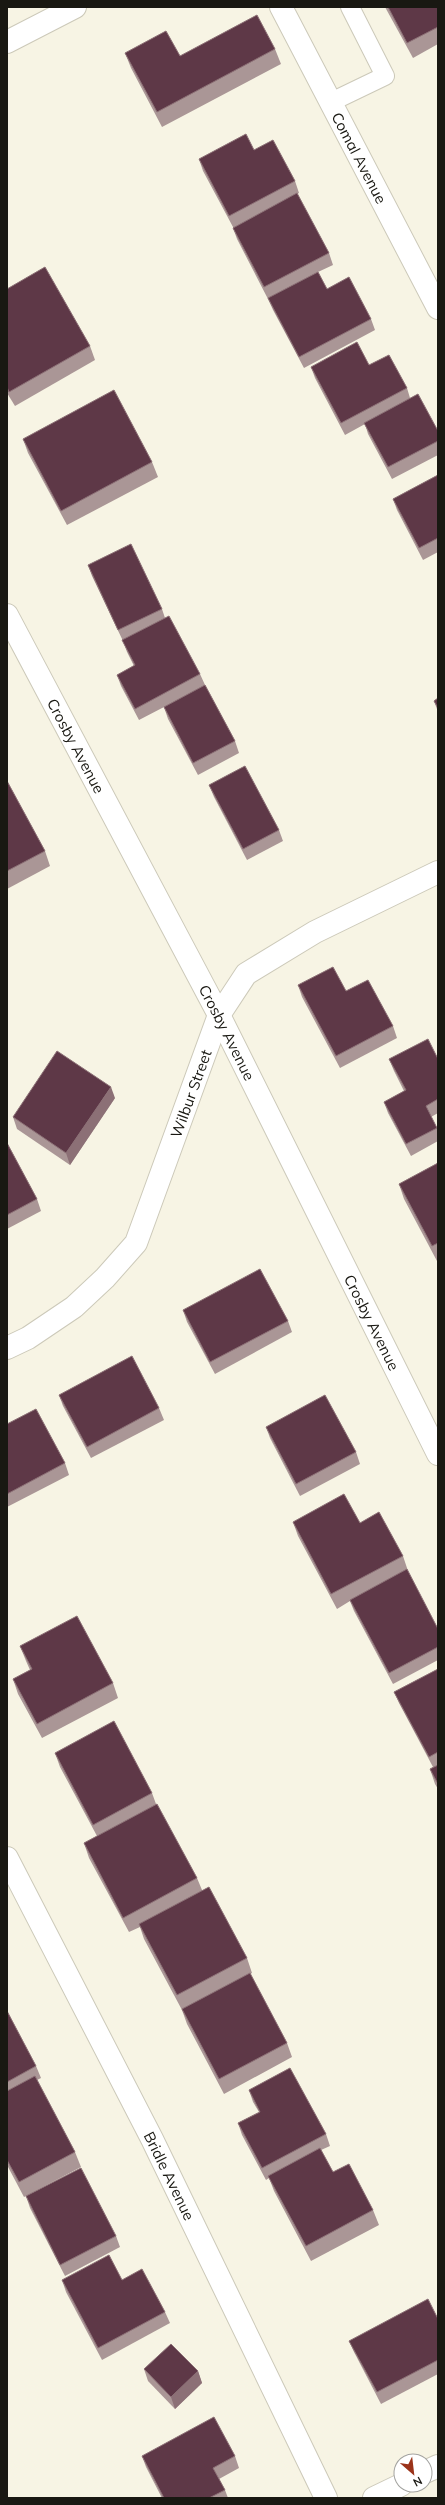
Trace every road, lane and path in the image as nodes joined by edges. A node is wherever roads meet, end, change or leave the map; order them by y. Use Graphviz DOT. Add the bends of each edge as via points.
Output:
graph roads {
  1 [pos="75,7"];
  2 [pos="281,7"];
  3 [pos="350,7"];
  4 [pos="7,42"];
  5 [pos="331,102"];
  6 [pos="438,308"];
  7 [pos="7,615"];
  8 [pos="438,872"];
  9 [pos="219,1015"];
  10 [pos="7,1348"];
  11 [pos="438,1454"];
  12 [pos="7,1858"];
  13 [pos="393,2489"];
  14 [pos="326,2498"];
  15 [pos="374,2498"];
  1 -- 4 [label="street"];
  2 -- 5 [label="street, Comal Avenue"];
  3 -- 5 [label="lane" via="385,76"];
  5 -- 6 [label="street, Comal Avenue"];
  7 -- 9 [label="street, Crosby Avenue"];
  8 -- 9 [label="street, Wilbur Street" via="315,932 275,955 246,974"];
  9 -- 10 [label="street, Wilbur Street" via="136,1243 105,1278 74,1307 28,1338"];
  9 -- 11 [label="street, Crosby Avenue"];
  12 -- 14 [label="street, Bridle Avenue" via="152,2139"];
  13 -- 15 [label="street"];
}
